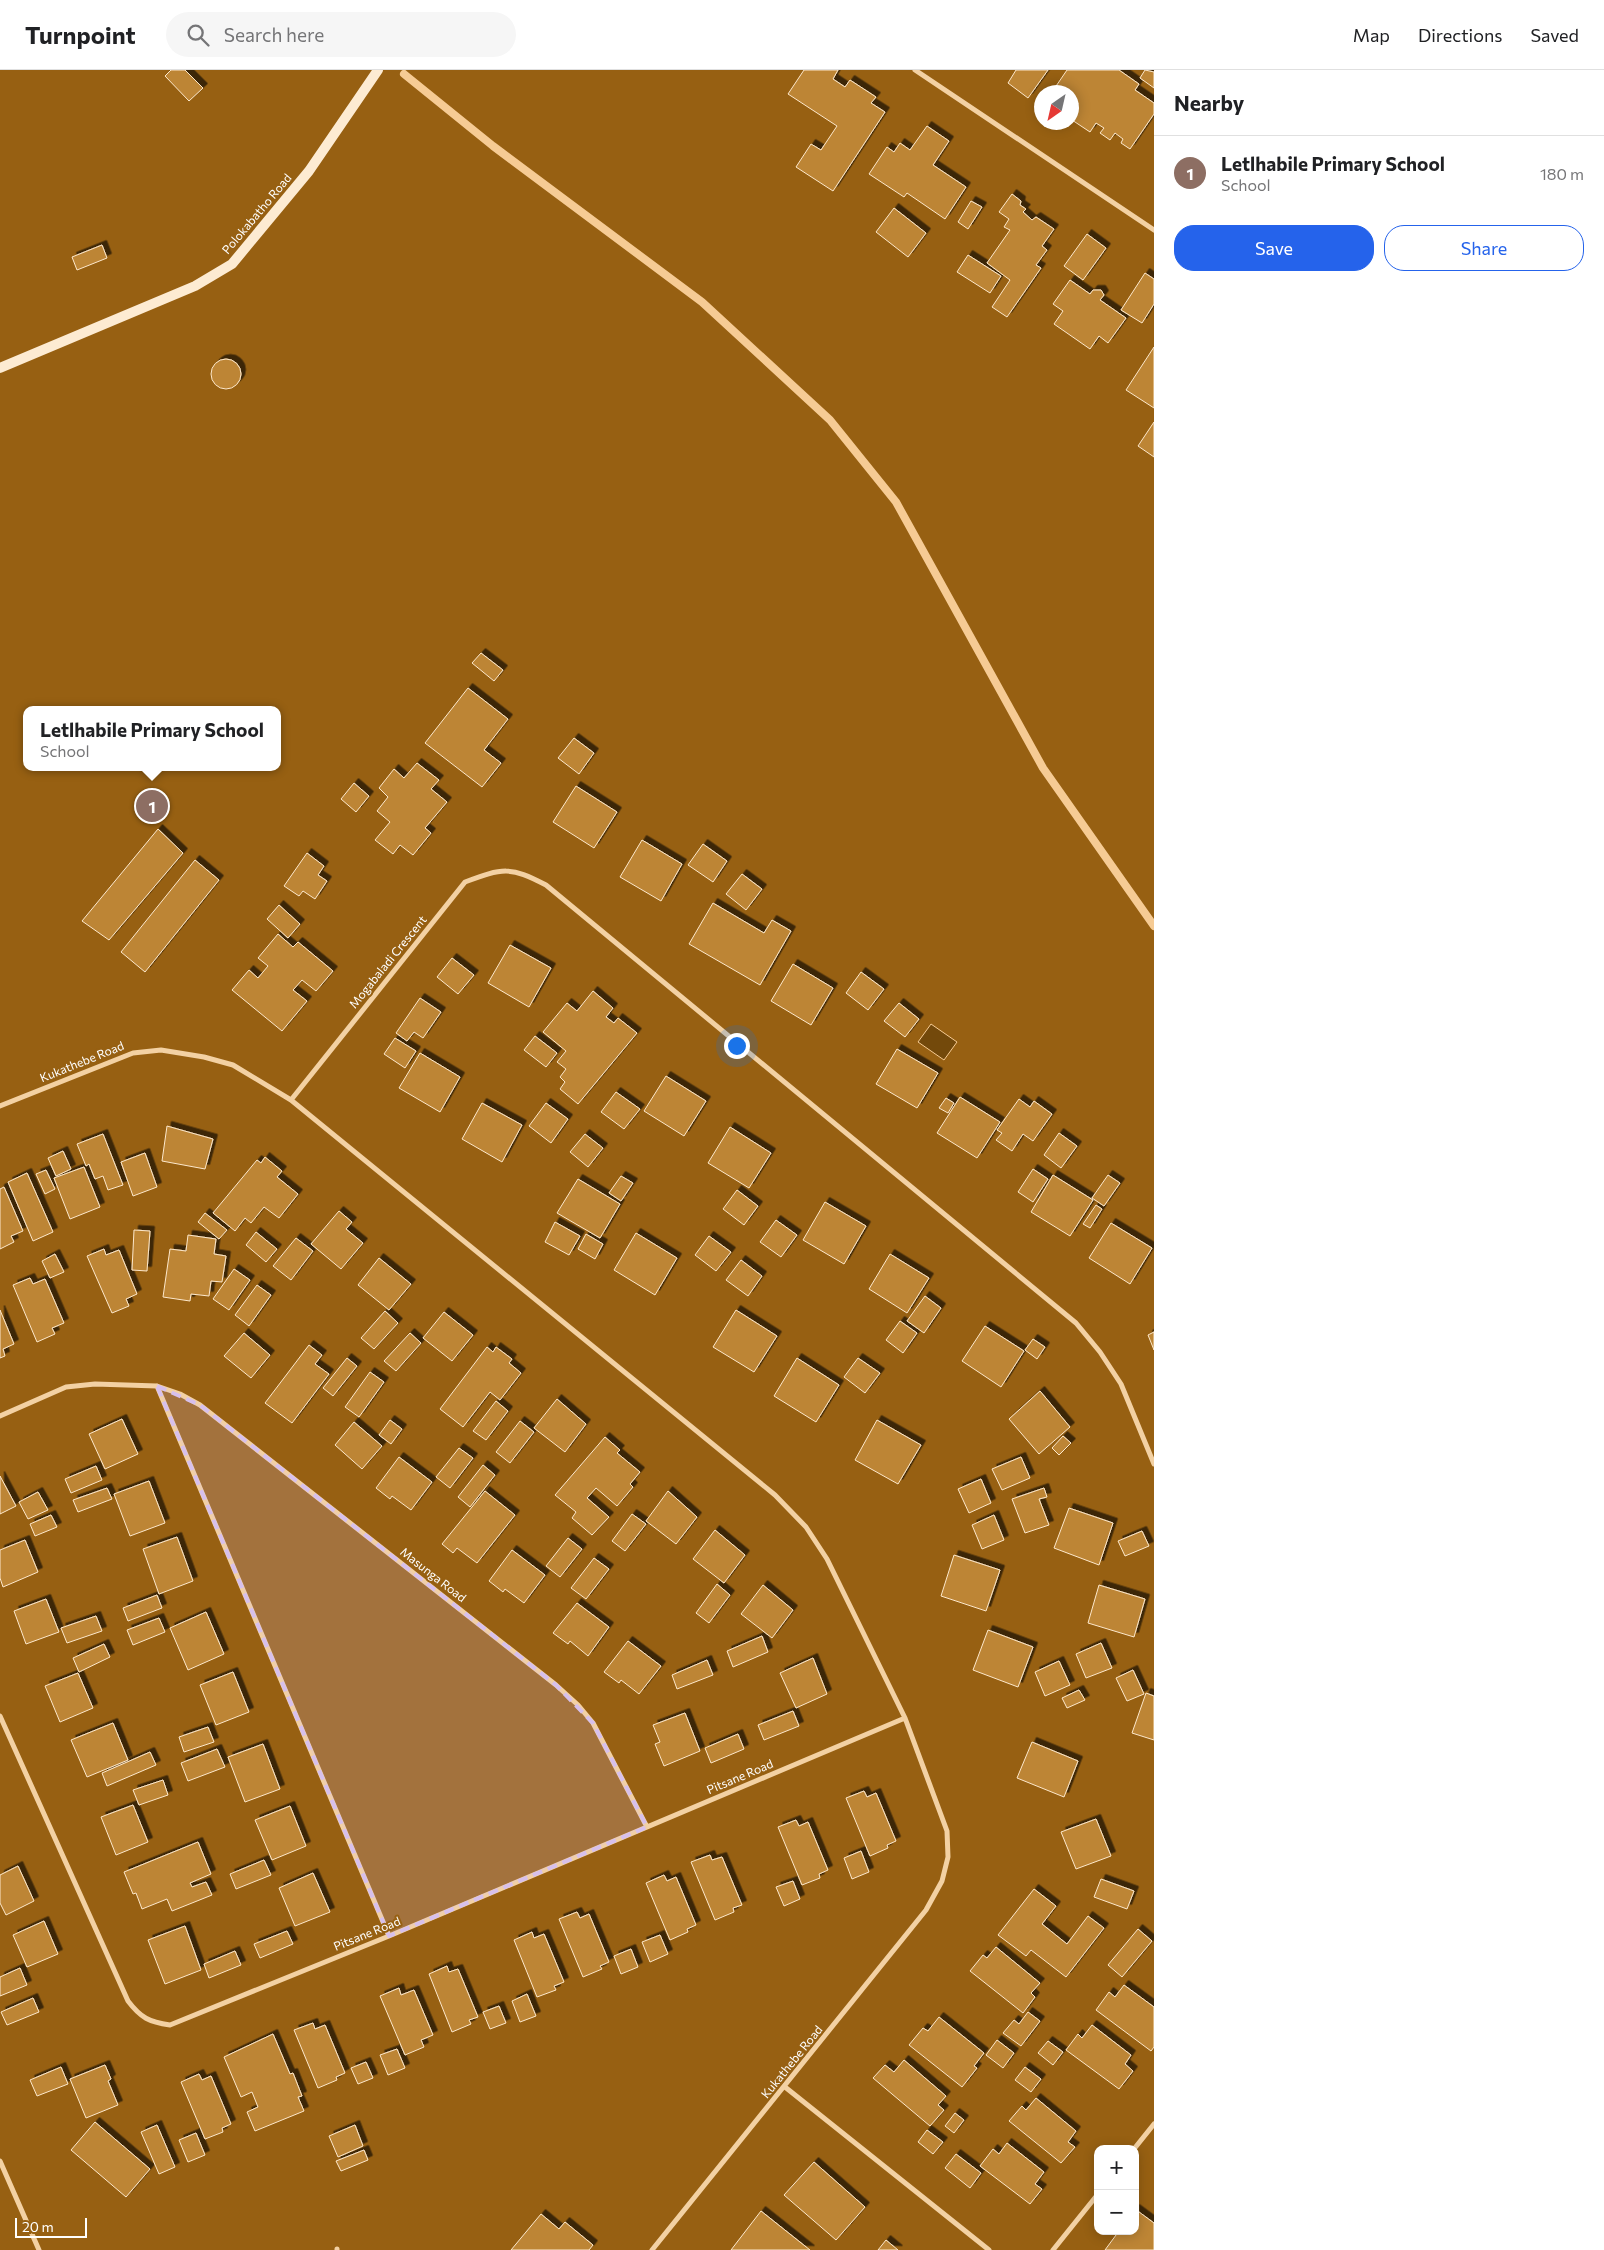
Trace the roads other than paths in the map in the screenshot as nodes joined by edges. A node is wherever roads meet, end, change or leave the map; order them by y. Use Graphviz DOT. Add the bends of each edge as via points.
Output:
graph roads {
  1 [pos="378,70"];
  2 [pos="915,70"];
  3 [pos="1154,230"];
  4 [pos="0,368"];
  5 [pos="291,1100"];
  6 [pos="0,1106"];
  7 [pos="157,1386"];
  8 [pos="0,1416"];
  9 [pos="1154,1464"];
  10 [pos="0,1716"];
  11 [pos="905,1718"];
  12 [pos="647,1827"];
  13 [pos="389,1936"];
  14 [pos="785,2087"];
  15 [pos="1154,2124"];
  16 [pos="1137,2145"];
  17 [pos="0,2161"];
  18 [pos="1094,2199"];
  19 [pos="38,2250"];
  20 [pos="652,2250"];
  21 [pos="989,2250"];
  22 [pos="1053,2250"];
  1 -- 4 [label="street, Polokabatho Road" via="309,171 232,264 195,286"];
  2 -- 3 [label="street"];
  5 -- 6 [label="street, Kukathebe Road" via="233,1065 161,1050 133,1053"];
  5 -- 9 [label="street, Mogabaladi Crescent" via="465,882 495,871 521,872 546,885 1076,1323 1121,1384"];
  5 -- 11 [label="street, Kukathebe Road" via="775,1495 806,1527 827,1559"];
  7 -- 8 [label="street, Masunga Road" via="95,1384 66,1387"];
  7 -- 12 [label="street, Masunga Road" via="200,1405 556,1684 593,1723"];
  7 -- 13 [label="street"];
  10 -- 13 [label="street, Pitsane Road" via="128,2001 137,2013 153,2023 170,2025"];
  11 -- 12 [label="street, Pitsane Road"];
  11 -- 14 [label="street, Kukathebe Road" via="947,1831 948,1856 942,1882 926,1910"];
  12 -- 13 [label="street, Pitsane Road"];
  14 -- 20 [label="street, Kukathebe Road"];
  14 -- 21 [label="street"];
  15 -- 16 [label="street"];
  17 -- 19 [label="street"];
  18 -- 22 [label="street"];
}
